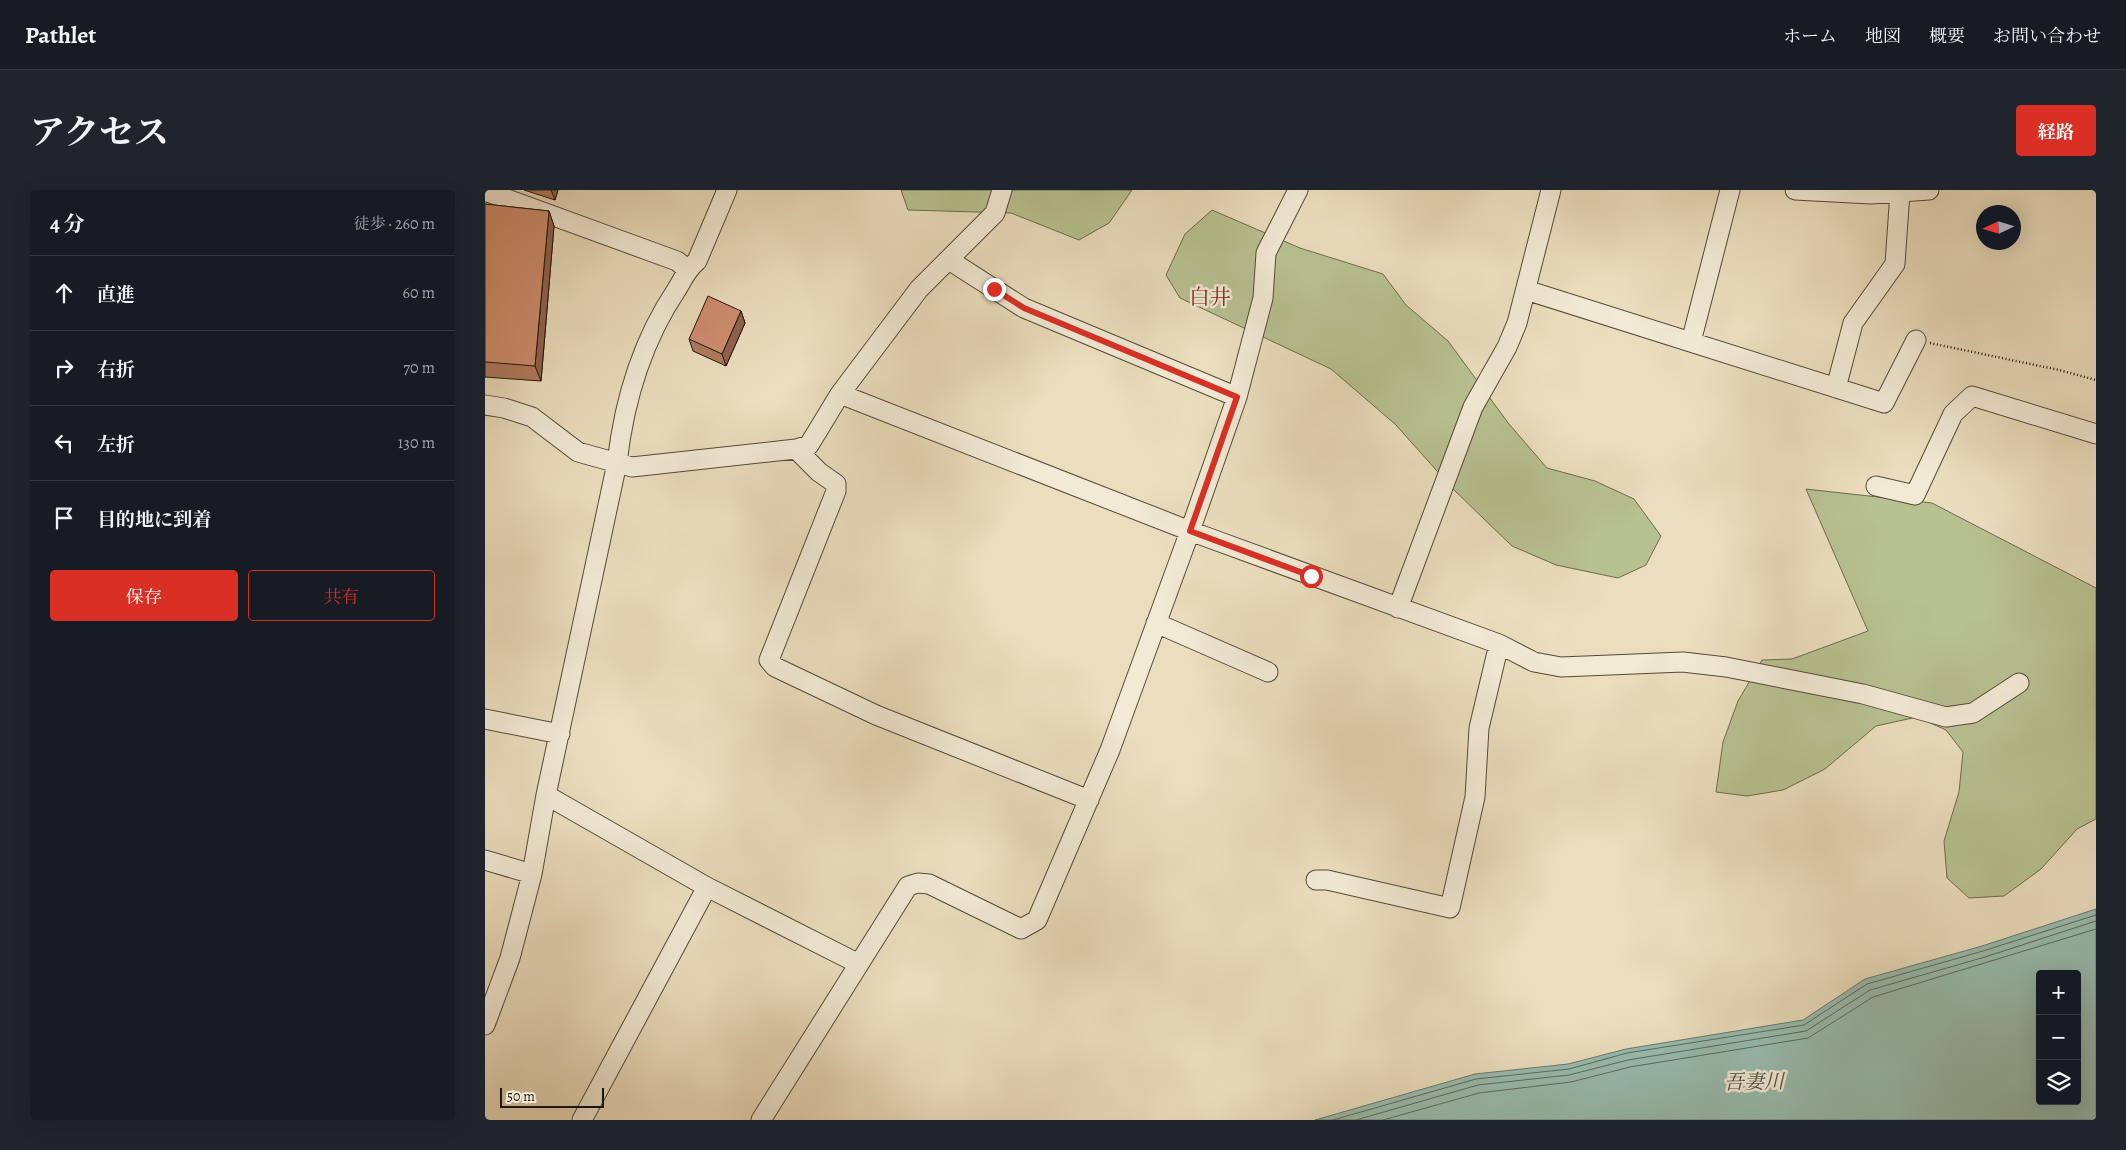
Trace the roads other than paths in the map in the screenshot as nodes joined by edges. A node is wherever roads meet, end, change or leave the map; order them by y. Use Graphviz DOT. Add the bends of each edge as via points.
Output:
graph roads {
  1 [pos="727,190"];
  2 [pos="1002,190"];
  3 [pos="1297,190"];
  4 [pos="1551,190"];
  5 [pos="1731,190"];
  6 [pos="1795,190"];
  7 [pos="1929,190"];
  8 [pos="485,191"];
  9 [pos="1900,192"];
  10 [pos="949,260"];
  11 [pos="687,270"];
  12 [pos="1526,290"];
  13 [pos="1916,340"];
  14 [pos="1691,342"];
  15 [pos="1836,388"];
  16 [pos="840,394"];
  17 [pos="1237,397"];
  18 [pos="485,406"];
  19 [pos="2096,434"];
  20 [pos="796,449"];
  21 [pos="617,463"];
  22 [pos="1876,486"];
  23 [pos="1190,531"];
  24 [pos="1398,608"];
  25 [pos="1157,622"];
  26 [pos="1499,644"];
  27 [pos="1268,672"];
  28 [pos="2019,683"];
  29 [pos="485,719"];
  30 [pos="560,734"];
  31 [pos="546,795"];
  32 [pos="1089,800"];
  33 [pos="485,860"];
  34 [pos="532,874"];
  35 [pos="1315,880"];
  36 [pos="707,887"];
  37 [pos="859,964"];
  38 [pos="485,1025"];
  39 [pos="582,1120"];
  40 [pos="761,1120"];
  1 -- 11 [label="street" via="697,261"];
  2 -- 10 [label="street" via="995,213"];
  3 -- 17 [label="street" via="1266,253 1263,298"];
  4 -- 12 [label="street"];
  5 -- 14 [label="street"];
  6 -- 9 [label="street" via="1871,194"];
  7 -- 9 [label="street"];
  8 -- 11 [label="street" via="677,261"];
  9 -- 15 [label="street" via="1895,264 1853,323"];
  10 -- 16 [label="street" via="919,289"];
  10 -- 17 [label="street" via="1024,308"];
  11 -- 21 [label="street" via="658,317 639,362"];
  12 -- 14 [label="street"];
  12 -- 24 [label="street" via="1507,347 1473,407"];
  13 -- 15 [label="street" via="1884,403"];
  14 -- 15 [label="street"];
  16 -- 20 [label="street" via="809,445"];
  16 -- 23 [label="street"];
  17 -- 23 [label="street"];
  18 -- 21 [label="street" via="532,417 578,452"];
  19 -- 22 [label="street" via="1972,396 1953,414 1915,495"];
  20 -- 21 [label="street" via="631,467"];
  20 -- 32 [label="street" via="836,484 836,490 769,660 775,667 876,715"];
  21 -- 30 [label="street"];
  23 -- 24 [label="street"];
  23 -- 25 [label="street"];
  24 -- 26 [label="street"];
  25 -- 27 [label="street"];
  25 -- 32 [label="street"];
  26 -- 28 [label="street" via="1534,662 1561,667 1683,662 1726,667 1863,694 1946,717 1973,713"];
  26 -- 35 [label="street" via="1479,728 1475,798 1450,908"];
  29 -- 30 [label="street"];
  30 -- 31 [label="street"];
  31 -- 34 [label="street"];
  31 -- 36 [label="street"];
  32 -- 37 [label="street" via="1037,920 1021,929 929,884 917,883 908,886"];
  33 -- 34 [label="street"];
  34 -- 38 [label="street" via="510,958"];
  36 -- 37 [label="street"];
  36 -- 39 [label="street"];
  37 -- 40 [label="street"];
}
